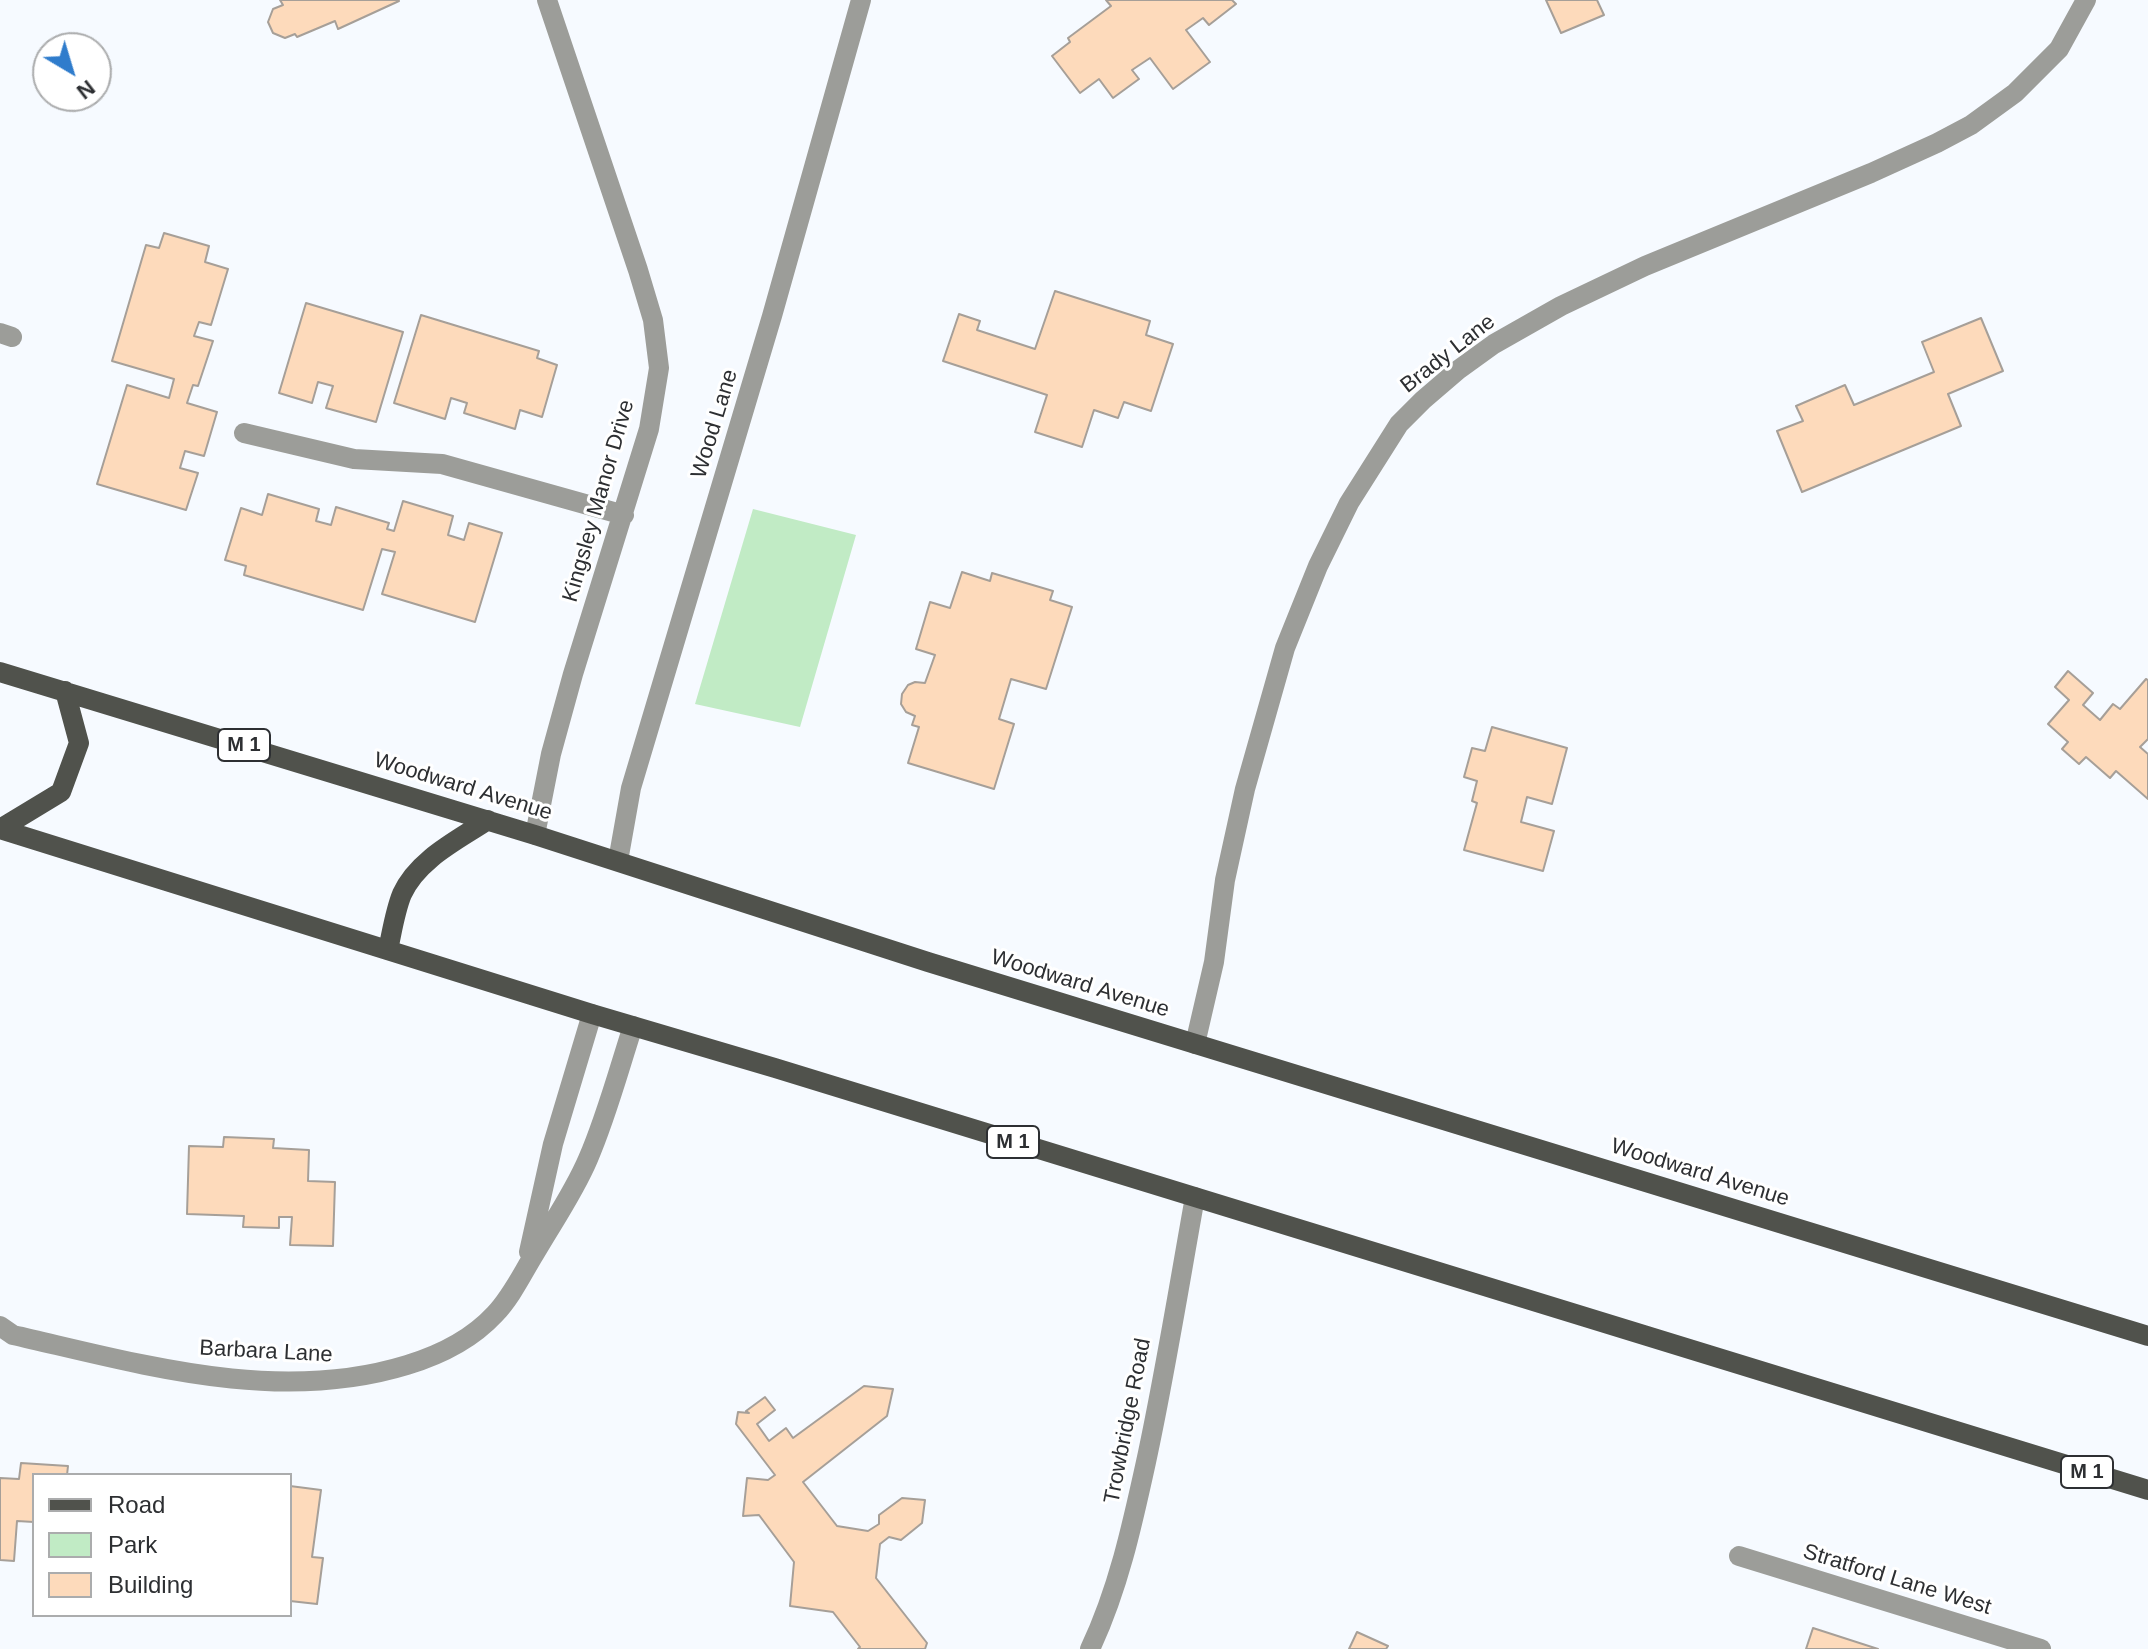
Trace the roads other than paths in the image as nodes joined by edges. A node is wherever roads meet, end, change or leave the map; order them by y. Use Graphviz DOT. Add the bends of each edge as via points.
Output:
graph roads {
  1 [pos="547,0"];
  2 [pos="861,0"];
  3 [pos="2086,0"];
  4 [pos="244,433"];
  5 [pos="624,515"];
  6 [pos="0,672"];
  7 [pos="65,691"];
  8 [pos="488,820"];
  9 [pos="0,829"];
  10 [pos="535,835"];
  11 [pos="618,861"];
  12 [pos="388,950"];
  13 [pos="592,1014"];
  14 [pos="633,1026"];
  15 [pos="1195,1044"];
  16 [pos="1195,1197"];
  17 [pos="526,1268"];
  18 [pos="4,1333"];
  19 [pos="2148,1336"];
  20 [pos="2148,1490"];
  21 [pos="1739,1556"];
  22 [pos="1090,1649"];
  23 [pos="2041,1649"];
  1 -- 5 [label="street, Kingsley Manor Drive" via="653,320 659,368 649,429"];
  2 -- 11 [label="street, Wood Lane" via="631,788"];
  3 -- 15 [label="street, Brady Lane" via="2059,49 2015,93 1971,125 1561,306 1470,361 1399,424 1349,503 1285,648 1245,789"];
  4 -- 5 [label="street" via="354,459 442,464"];
  5 -- 10 [label="street, Kingsley Manor Drive" via="551,754"];
  6 -- 7 [label="main road, Woodward Avenue / M 1"];
  7 -- 8 [label="main road, Woodward Avenue / M 1"];
  7 -- 9 [label="main road" via="79,743 61,792"];
  8 -- 10 [label="main road, Woodward Avenue / M 1"];
  8 -- 12 [label="main road" via="419,869 402,894"];
  9 -- 12 [label="main road, M 1"];
  10 -- 11 [label="main road, Woodward Avenue / M 1"];
  11 -- 15 [label="main road, Woodward Avenue / M 1"];
  12 -- 13 [label="main road, M 1"];
  13 -- 14 [label="main road, M 1"];
  13 -- 17 [label="street, Barbara Lane" via="553,1144"];
  14 -- 16 [label="main road, M 1"];
  14 -- 17 [label="street, Barbara Lane" via="590,1156"];
  15 -- 19 [label="main road, Woodward Avenue / M 1"];
  16 -- 20 [label="main road, M 1"];
  16 -- 22 [label="street, Trowbridge Road" via="1130,1536"];
  17 -- 18 [label="street, Barbara Lane" via="506,1301 464,1340 411,1364 347,1379 295,1382 208,1376"];
  21 -- 23 [label="street, Stratford Lane West"];
}
